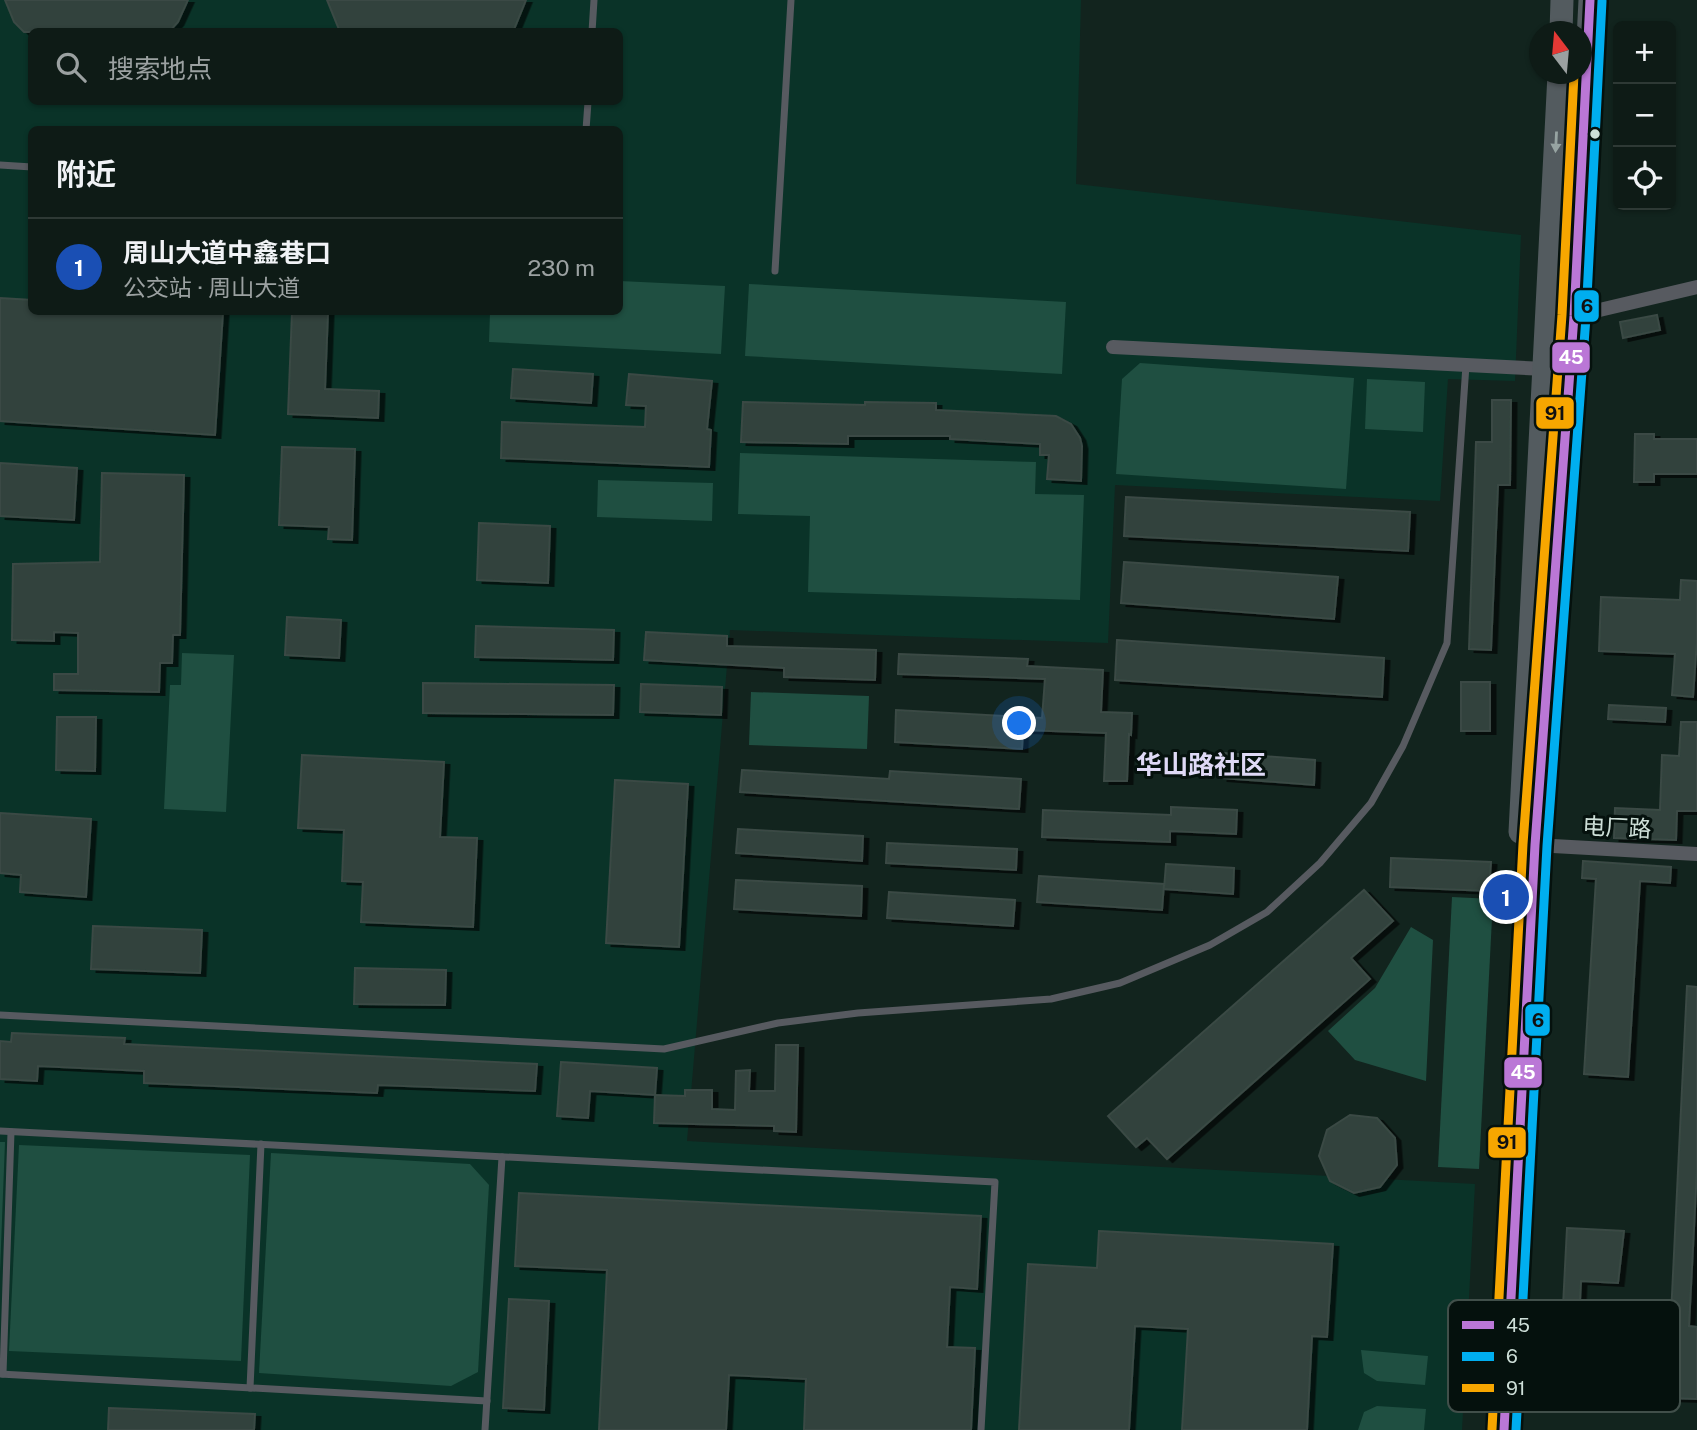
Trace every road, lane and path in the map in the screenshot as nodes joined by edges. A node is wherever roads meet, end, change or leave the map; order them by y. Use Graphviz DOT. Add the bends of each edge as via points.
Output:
graph roads {
  1 [pos="594,0"];
  2 [pos="791,0"];
  3 [pos="1562,0"];
  4 [pos="1590,0"];
  5 [pos="1561,21"];
  6 [pos="592,28"];
  7 [pos="1559,84"];
  8 [pos="588,105"];
  9 [pos="586,126"];
  10 [pos="0,165"];
  11 [pos="28,167"];
  12 [pos="775,271"];
  13 [pos="1697,287"];
  14 [pos="1574,316"];
  15 [pos="1113,347"];
  16 [pos="1466,365"];
  17 [pos="1545,369"];
  18 [pos="1535,845"];
  19 [pos="1697,854"];
  20 [pos="0,1015"];
  21 [pos="0,1131"];
  22 [pos="11,1132"];
  23 [pos="261,1144"];
  24 [pos="502,1157"];
  25 [pos="1496,1300"];
  26 [pos="1511,1300"];
  27 [pos="1,1374"];
  28 [pos="250,1388"];
  29 [pos="487,1401"];
  30 [pos="1490,1412"];
  31 [pos="1505,1412"];
  32 [pos="485,1430"];
  33 [pos="981,1430"];
  34 [pos="1489,1430"];
  35 [pos="1504,1430"];
  1 -- 6 [label="lane"];
  2 -- 12 [label="lane"];
  3 -- 5 [label="main road"];
  4 -- 14 [label="main road"];
  7 -- 17 [label="main road, one-way"];
  8 -- 9 [label="lane"];
  10 -- 11 [label="lane"];
  13 -- 14 [label="street"];
  14 -- 18 [label="main road"];
  15 -- 16 [label="street"];
  16 -- 17 [label="street"];
  16 -- 20 [label="lane" via="1447,643 1403,746 1371,803 1320,863 1268,912 1210,945 1120,983 1051,999 778,1023 664,1049"];
  17 -- 25 [label="main road"];
  18 -- 19 [label="street, 电厂路"];
  18 -- 26 [label="main road"];
  21 -- 22 [label="lane"];
  22 -- 23 [label="lane"];
  22 -- 27 [label="lane"];
  23 -- 24 [label="lane"];
  23 -- 28 [label="lane"];
  24 -- 29 [label="lane"];
  24 -- 33 [label="lane" via="995,1182"];
  27 -- 28 [label="lane"];
  28 -- 29 [label="lane"];
  29 -- 32 [label="lane"];
  30 -- 34 [label="main road"];
  31 -- 35 [label="main road"];
}
